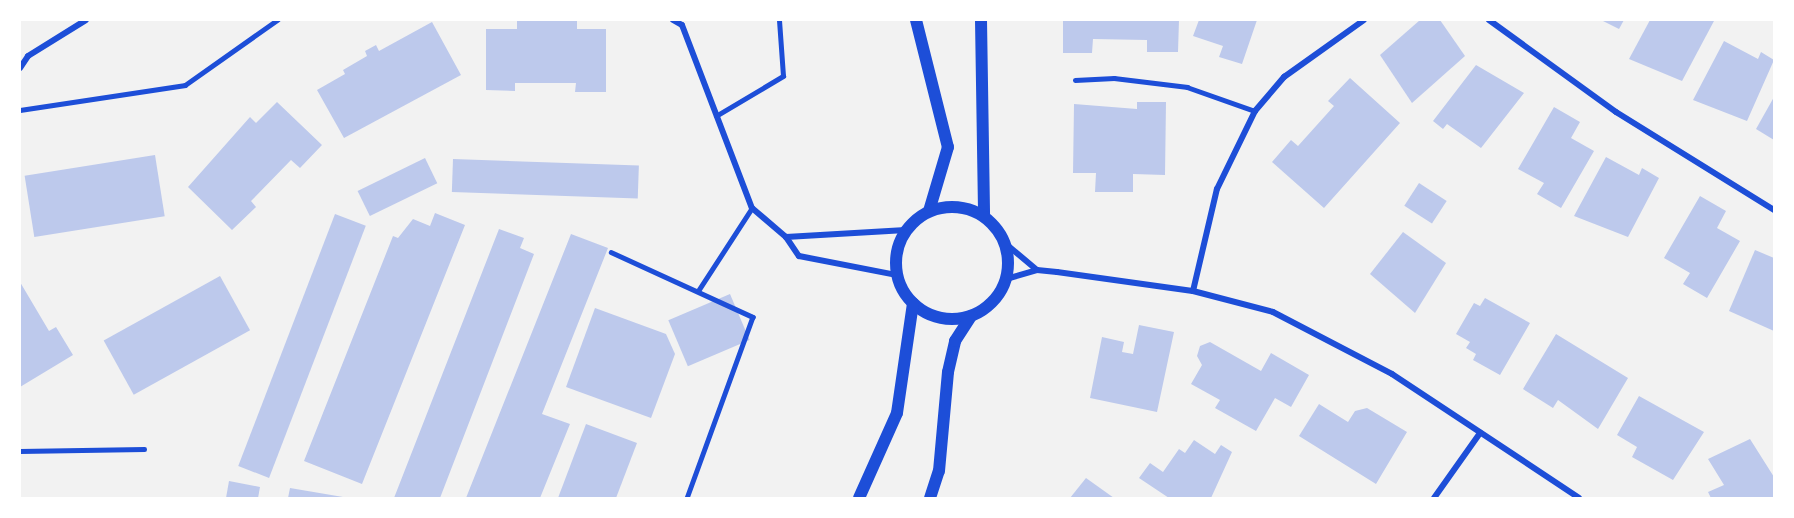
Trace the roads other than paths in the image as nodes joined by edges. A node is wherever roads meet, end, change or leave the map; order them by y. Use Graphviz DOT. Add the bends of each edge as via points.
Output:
graph roads {
  1 [pos="86,20"];
  2 [pos="277,20"];
  3 [pos="673,20"];
  4 [pos="779,20"];
  5 [pos="916,20"];
  6 [pos="981,20"];
  7 [pos="1364,20"];
  8 [pos="1489,20"];
  9 [pos="20,66"];
  10 [pos="1075,80"];
  11 [pos="20,110"];
  12 [pos="1255,111"];
  13 [pos="716,116"];
  14 [pos="752,208"];
  15 [pos="1774,210"];
  16 [pos="929,211"];
  17 [pos="984,216"];
  18 [pos="906,230"];
  19 [pos="786,237"];
  20 [pos="1006,244"];
  21 [pos="611,252"];
  22 [pos="1037,270"];
  23 [pos="897,275"];
  24 [pos="1006,279"];
  25 [pos="698,291"];
  26 [pos="1193,291"];
  27 [pos="913,303"];
  28 [pos="971,316"];
  29 [pos="1480,433"];
  30 [pos="144,449"];
  31 [pos="20,451"];
  32 [pos="687,498"];
  33 [pos="859,498"];
  34 [pos="930,498"];
  35 [pos="1434,498"];
  36 [pos="1579,498"];
  1 -- 9 [label="street"];
  2 -- 11 [label="lane" via="185,85"];
  3 -- 13 [label="street" via="682,25"];
  4 -- 13 [label="lane" via="783,76"];
  5 -- 16 [label="main road" via="948,147"];
  6 -- 17 [label="main road"];
  7 -- 12 [label="street" via="1284,77"];
  8 -- 15 [label="street" via="1616,112"];
  10 -- 12 [label="lane" via="1114,78 1187,87"];
  12 -- 26 [label="street" via="1217,189"];
  13 -- 14 [label="street"];
  14 -- 19 [label="street"];
  14 -- 25 [label="lane"];
  16 -- 17 [label="main road" via="948,206"];
  16 -- 18 [label="main road"];
  17 -- 20 [label="main road"];
  18 -- 19 [label="street"];
  18 -- 23 [label="main road" via="896,253"];
  19 -- 23 [label="street" via="799,256"];
  20 -- 22 [label="street"];
  20 -- 24 [label="main road"];
  21 -- 25 [label="lane"];
  22 -- 24 [label="street"];
  22 -- 26 [label="street"];
  23 -- 27 [label="main road"];
  24 -- 28 [label="main road" via="986,308"];
  25 -- 32 [label="lane" via="753,316"];
  26 -- 29 [label="street" via="1273,312 1392,374"];
  27 -- 28 [label="main road" via="940,318"];
  27 -- 33 [label="main road" via="897,412"];
  28 -- 34 [label="main road" via="955,341 939,471"];
  29 -- 35 [label="street"];
  29 -- 36 [label="street"];
  30 -- 31 [label="lane"];
}
